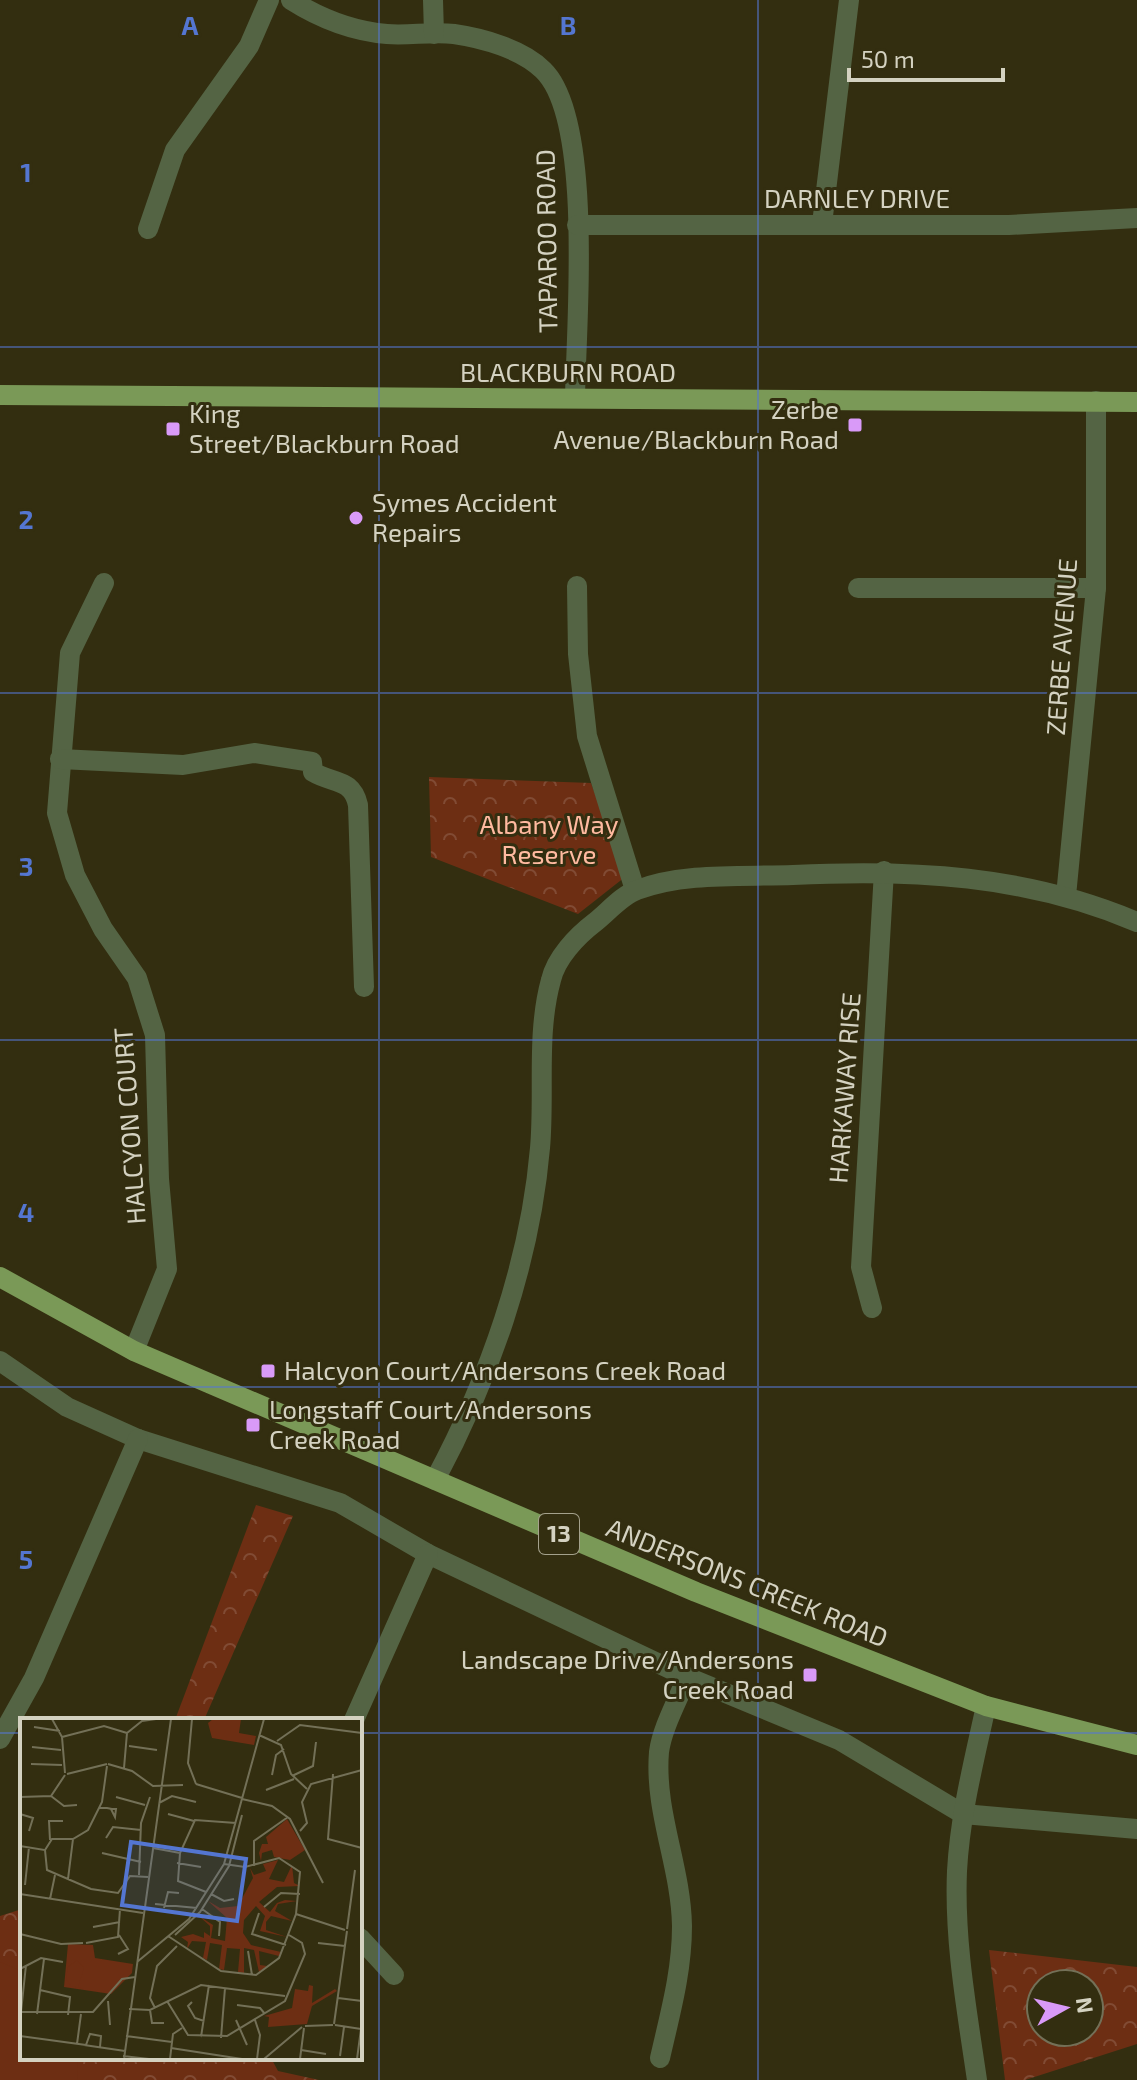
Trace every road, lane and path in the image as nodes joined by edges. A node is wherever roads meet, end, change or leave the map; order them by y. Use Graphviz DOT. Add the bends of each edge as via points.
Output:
graph roads {
  1 [pos="269,0"];
  2 [pos="291,0"];
  3 [pos="433,0"];
  4 [pos="849,0"];
  5 [pos="434,34"];
  6 [pos="1137,218"];
  7 [pos="822,224"];
  8 [pos="577,225"];
  9 [pos="148,229"];
  10 [pos="0,395"];
  11 [pos="575,398"];
  12 [pos="1096,401"];
  13 [pos="1137,402"];
  14 [pos="104,583"];
  15 [pos="577,586"];
  16 [pos="858,588"];
  17 [pos="1096,588"];
  18 [pos="60,759"];
  19 [pos="884,871"];
  20 [pos="635,890"];
  21 [pos="1066,896"];
  22 [pos="1137,922"];
  23 [pos="364,987"];
  24 [pos="0,1277"];
  25 [pos="872,1308"];
  26 [pos="134,1351"];
  27 [pos="0,1361"];
  28 [pos="138,1439"];
  29 [pos="435,1480"];
  30 [pos="428,1554"];
  31 [pos="687,1677"];
  32 [pos="986,1706"];
  33 [pos="355,1718"];
  34 [pos="0,1739"];
  35 [pos="1137,1745"];
  36 [pos="963,1814"];
  37 [pos="1137,1829"];
  38 [pos="362,1940"];
  39 [pos="394,1975"];
  40 [pos="660,2058"];
  41 [pos="977,2080"];
  1 -- 9 [label="street" via="249,46 175,150"];
  2 -- 5 [label="street, TAPAROO ROAD" via="325,22 385,34"];
  3 -- 5 [label="street"];
  4 -- 7 [label="street"];
  5 -- 8 [label="street, TAPAROO ROAD" via="506,47 544,70 568,116"];
  6 -- 7 [label="street, DARNLEY DRIVE" via="1009,225"];
  7 -- 8 [label="street, DARNLEY DRIVE"];
  8 -- 11 [label="street, TAPAROO ROAD"];
  10 -- 11 [label="main road, BLACKBURN ROAD"];
  11 -- 12 [label="main road, BLACKBURN ROAD"];
  12 -- 13 [label="main road, BLACKBURN ROAD"];
  12 -- 17 [label="street, ZERBE AVENUE"];
  14 -- 18 [label="street, HALCYON COURT" via="70,653"];
  15 -- 20 [label="street" via="587,736"];
  16 -- 17 [label="street"];
  17 -- 21 [label="street, ZERBE AVENUE"];
  18 -- 23 [label="street" via="183,765 254,753 312,762 313,772 346,783 358,805"];
  18 -- 26 [label="street, HALCYON COURT" via="57,813 75,875 137,978 155,1035 167,1269"];
  19 -- 20 [label="street" via="685,881"];
  19 -- 21 [label="street" via="1014,884"];
  19 -- 25 [label="street, HARKAWAY RISE" via="861,1267"];
  20 -- 29 [label="street" via="578,936 551,977 540,1150 516,1279 471,1412"];
  21 -- 22 [label="street"];
  24 -- 26 [label="main road, ANDERSONS CREEK ROAD / 13"];
  26 -- 29 [label="main road, ANDERSONS CREEK ROAD / 13"];
  27 -- 28 [label="street" via="67,1407"];
  28 -- 30 [label="street" via="340,1503"];
  28 -- 34 [label="street" via="34,1678"];
  29 -- 32 [label="main road, ANDERSONS CREEK ROAD / 13" via="696,1592"];
  30 -- 31 [label="street"];
  30 -- 33 [label="street"];
  31 -- 36 [label="street" via="839,1740"];
  31 -- 40 [label="street" via="659,1749 660,1804 678,1878 682,1926 679,1978"];
  32 -- 35 [label="main road, ANDERSONS CREEK ROAD / 13"];
  32 -- 36 [label="street"];
  36 -- 37 [label="street"];
  36 -- 41 [label="street" via="957,1872 959,1961"];
  38 -- 39 [label="street"];
}
